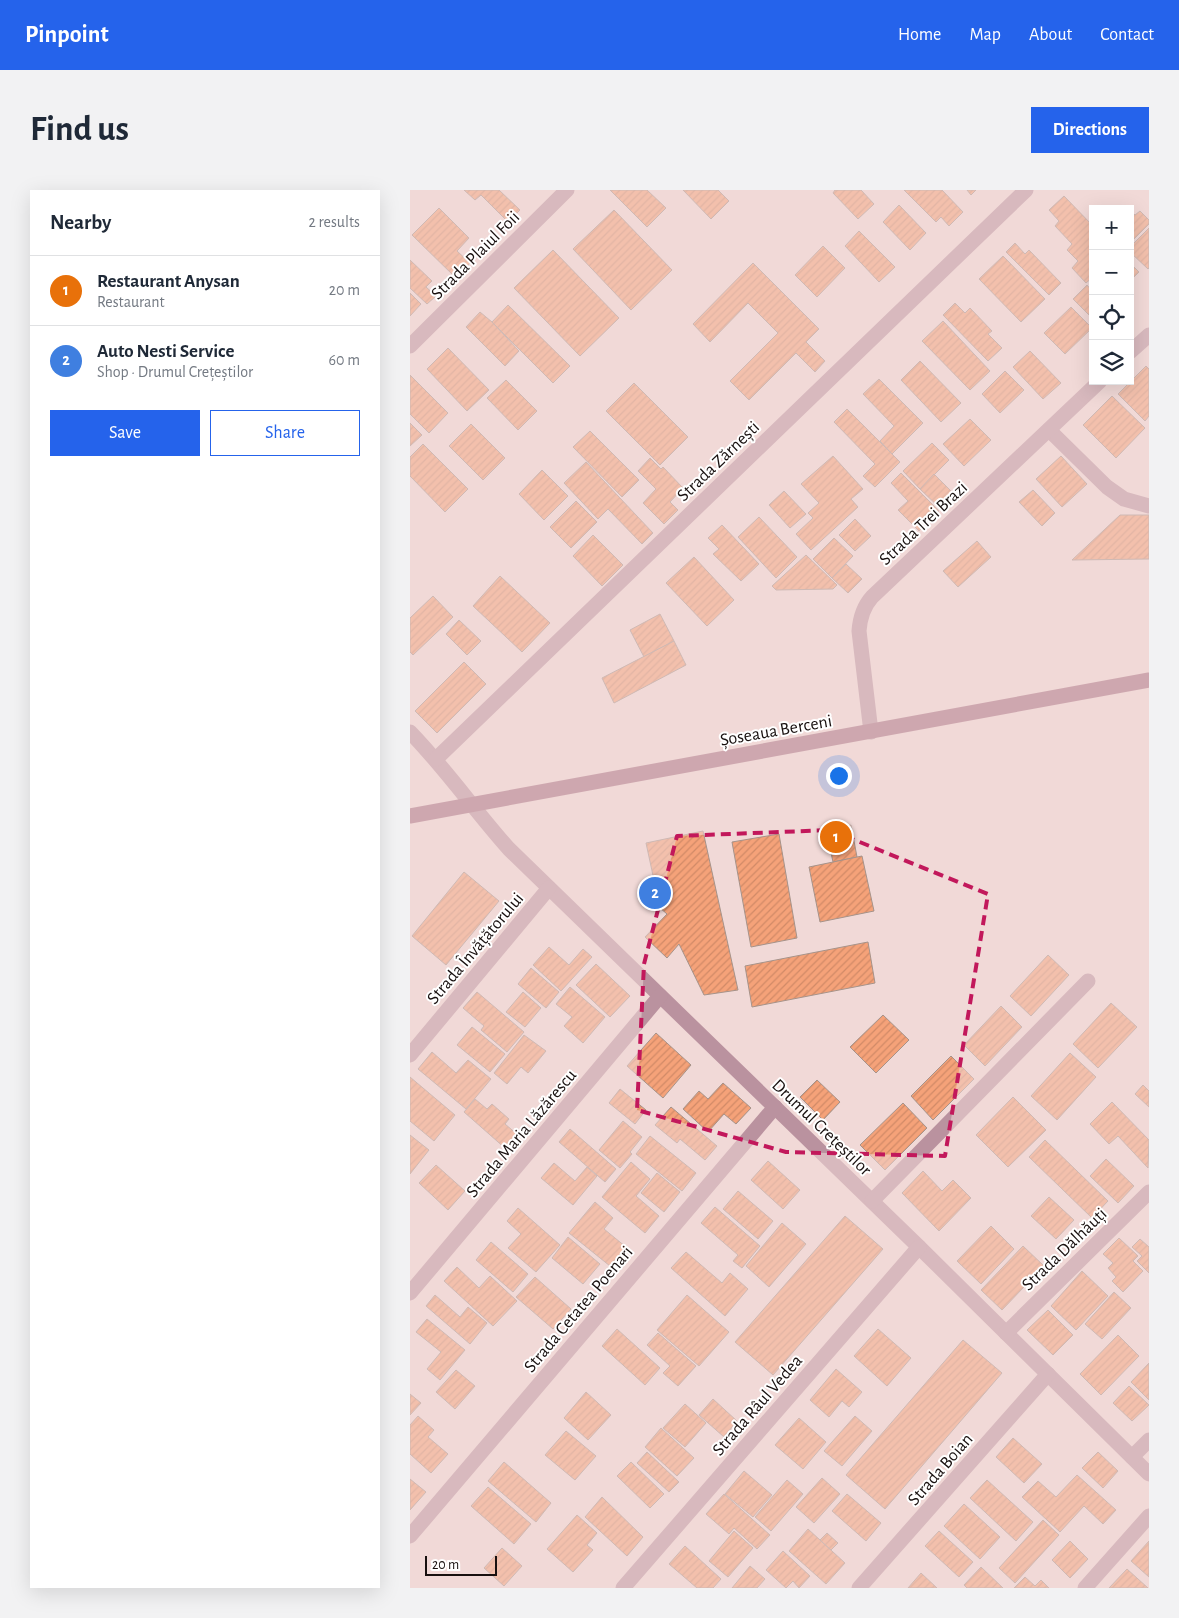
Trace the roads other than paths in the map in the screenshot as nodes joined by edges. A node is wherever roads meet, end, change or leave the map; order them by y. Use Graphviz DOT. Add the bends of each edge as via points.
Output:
graph roads {
  1 [pos="567,190"];
  2 [pos="1026,190"];
  3 [pos="1149,335"];
  4 [pos="410,346"];
  5 [pos="1134,348"];
  6 [pos="1096,385"];
  7 [pos="1049,430"];
  8 [pos="1149,506"];
  9 [pos="1149,680"];
  10 [pos="410,732"];
  11 [pos="871,732"];
  12 [pos="436,759"];
  13 [pos="471,805"];
  14 [pos="410,816"];
  15 [pos="549,888"];
  16 [pos="1088,981"];
  17 [pos="660,996"];
  18 [pos="410,1055"];
  19 [pos="775,1107"];
  20 [pos="1149,1192"];
  21 [pos="872,1201"];
  22 [pos="920,1247"];
  23 [pos="410,1293"];
  24 [pos="1006,1333"];
  25 [pos="1048,1374"];
  26 [pos="1149,1440"];
  27 [pos="1132,1457"];
  28 [pos="1149,1474"];
  29 [pos="1149,1516"];
  30 [pos="410,1536"];
  31 [pos="622,1588"];
  32 [pos="859,1588"];
  33 [pos="1085,1588"];
  1 -- 4 [label="street, Strada Plaiul Foii"];
  2 -- 12 [label="street, Strada Zărnești"];
  3 -- 5 [label="street"];
  6 -- 7 [label="street, Strada Trei Brazi"];
  7 -- 8 [label="street" via="1107,487 1124,499"];
  7 -- 11 [label="street, Strada Trei Brazi" via="865,606 859,631"];
  9 -- 11 [label="main road, Șoseaua Berceni"];
  10 -- 12 [label="street, Drumul Crețeștilor"];
  11 -- 13 [label="main road, Șoseaua Berceni"];
  12 -- 13 [label="street, Drumul Crețeștilor"];
  13 -- 14 [label="main road, Șoseaua Berceni"];
  13 -- 15 [label="street, Drumul Crețeștilor"];
  15 -- 17 [label="street, Drumul Crețeștilor"];
  15 -- 18 [label="street, Strada Învățătorului"];
  16 -- 21 [label="street"];
  17 -- 19 [label="street, Drumul Crețeștilor"];
  17 -- 23 [label="street, Strada Maria Lăzărescu"];
  19 -- 21 [label="street, Drumul Crețeștilor"];
  19 -- 30 [label="street, Strada Cetatea Poenari"];
  20 -- 24 [label="street, Strada Dălhăuți"];
  21 -- 22 [label="street, Drumul Crețeștilor"];
  22 -- 24 [label="street, Drumul Crețeștilor"];
  22 -- 31 [label="street, Strada Râul Vedea"];
  24 -- 25 [label="street, Drumul Crețeștilor"];
  25 -- 27 [label="street, Drumul Crețeștilor"];
  25 -- 32 [label="street, Strada Boian"];
  26 -- 27 [label="street"];
  27 -- 28 [label="street, Drumul Crețeștilor"];
  29 -- 33 [label="street"];
}
